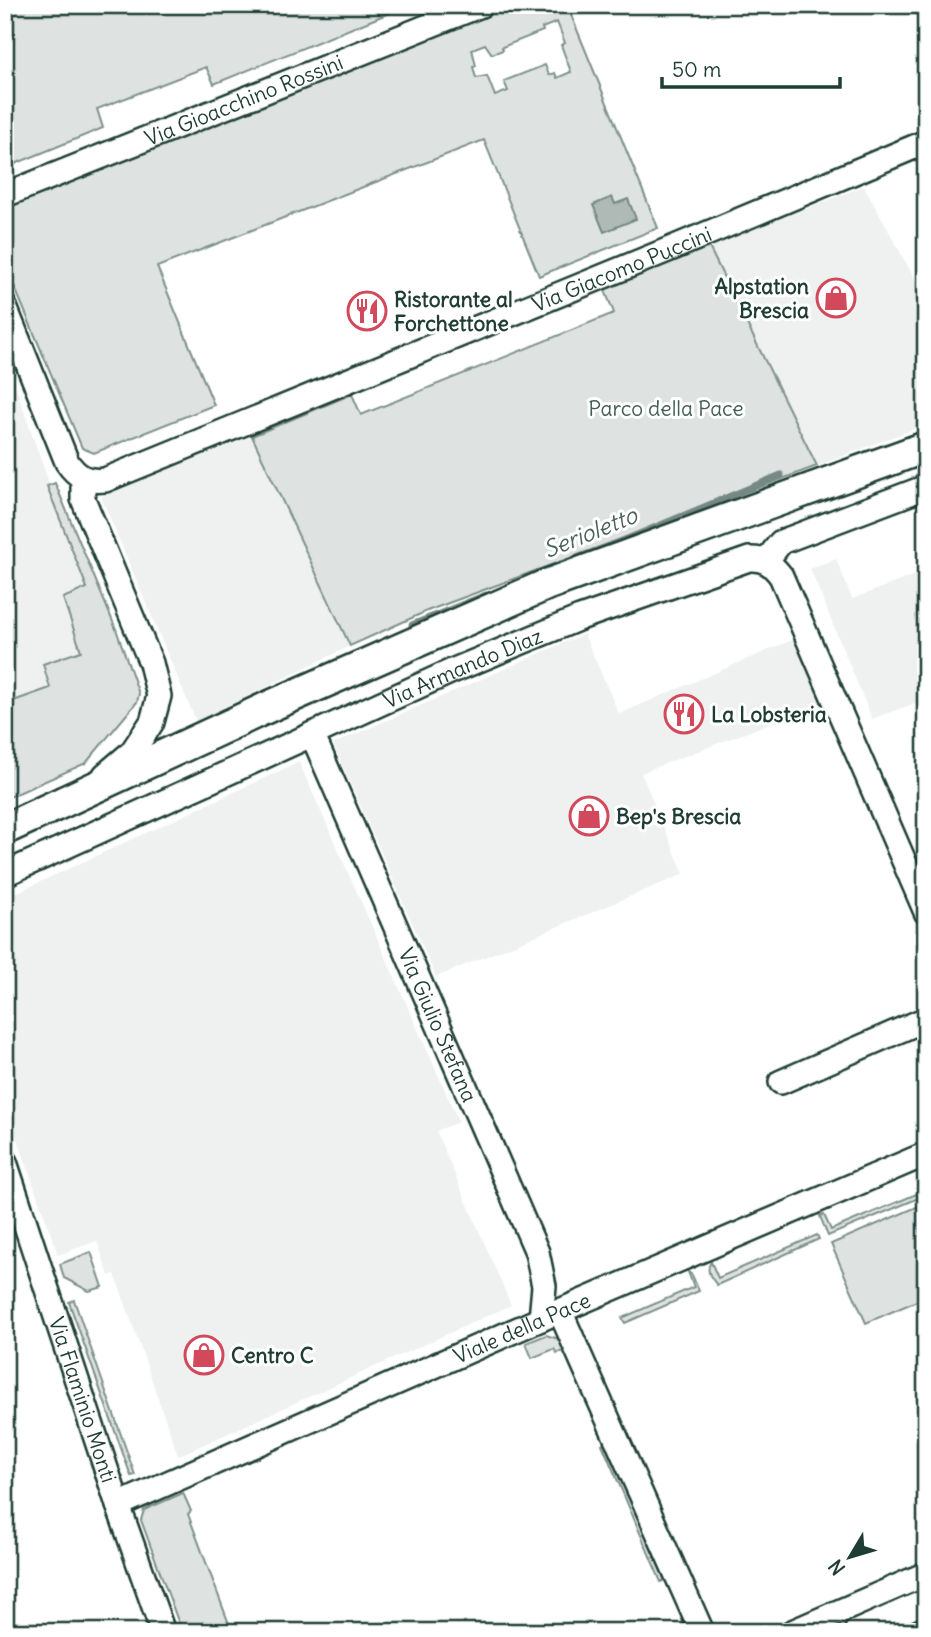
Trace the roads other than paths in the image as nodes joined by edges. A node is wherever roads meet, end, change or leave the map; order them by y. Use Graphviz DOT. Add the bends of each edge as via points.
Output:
graph roads {
  1 [pos="481,5"];
  2 [pos="926,142"];
  3 [pos="5,195"];
  4 [pos="5,307"];
  5 [pos="926,447"];
  6 [pos="83,479"];
  7 [pos="926,487"];
  8 [pos="766,561"];
  9 [pos="312,734"];
  10 [pos="85,792"];
  11 [pos="5,829"];
  12 [pos="5,874"];
  13 [pos="923,899"];
  14 [pos="926,1019"];
  15 [pos="781,1082"];
  16 [pos="926,1154"];
  17 [pos="6,1163"];
  18 [pos="550,1315"];
  19 [pos="118,1505"];
  20 [pos="926,1574"];
  21 [pos="926,1601"];
  22 [pos="163,1632"];
  23 [pos="702,1632"];
  24 [pos="792,1632"];
  25 [pos="856,1632"];
  1 -- 3 [label="street, Via Gioacchino Rossini"];
  2 -- 6 [label="street, Via Giacomo Puccini" via="104,480"];
  4 -- 6 [label="street" via="67,462"];
  5 -- 10 [label="main road, Via Armando Diaz" via="546,585"];
  6 -- 10 [label="street" via="83,499 151,663 159,696 152,722 132,752"];
  7 -- 8 [label="street" via="782,542"];
  8 -- 9 [label="street, Via Armando Diaz" via="749,559 580,618"];
  8 -- 13 [label="street" via="781,576"];
  9 -- 12 [label="street, Via Armando Diaz"];
  9 -- 18 [label="street, Via Giulio Stefana" via="537,1252"];
  10 -- 11 [label="main road, Via Armando Diaz"];
  14 -- 15 [label="street"];
  16 -- 18 [label="street, Viale della Pace"];
  17 -- 19 [label="street, Via Flaminio Monti"];
  18 -- 19 [label="street, Viale della Pace"];
  18 -- 23 [label="street, Via Giulio Stefana"];
  19 -- 22 [label="street, Via Flaminio Monti"];
  20 -- 24 [label="street"];
  21 -- 25 [label="street"];
}
